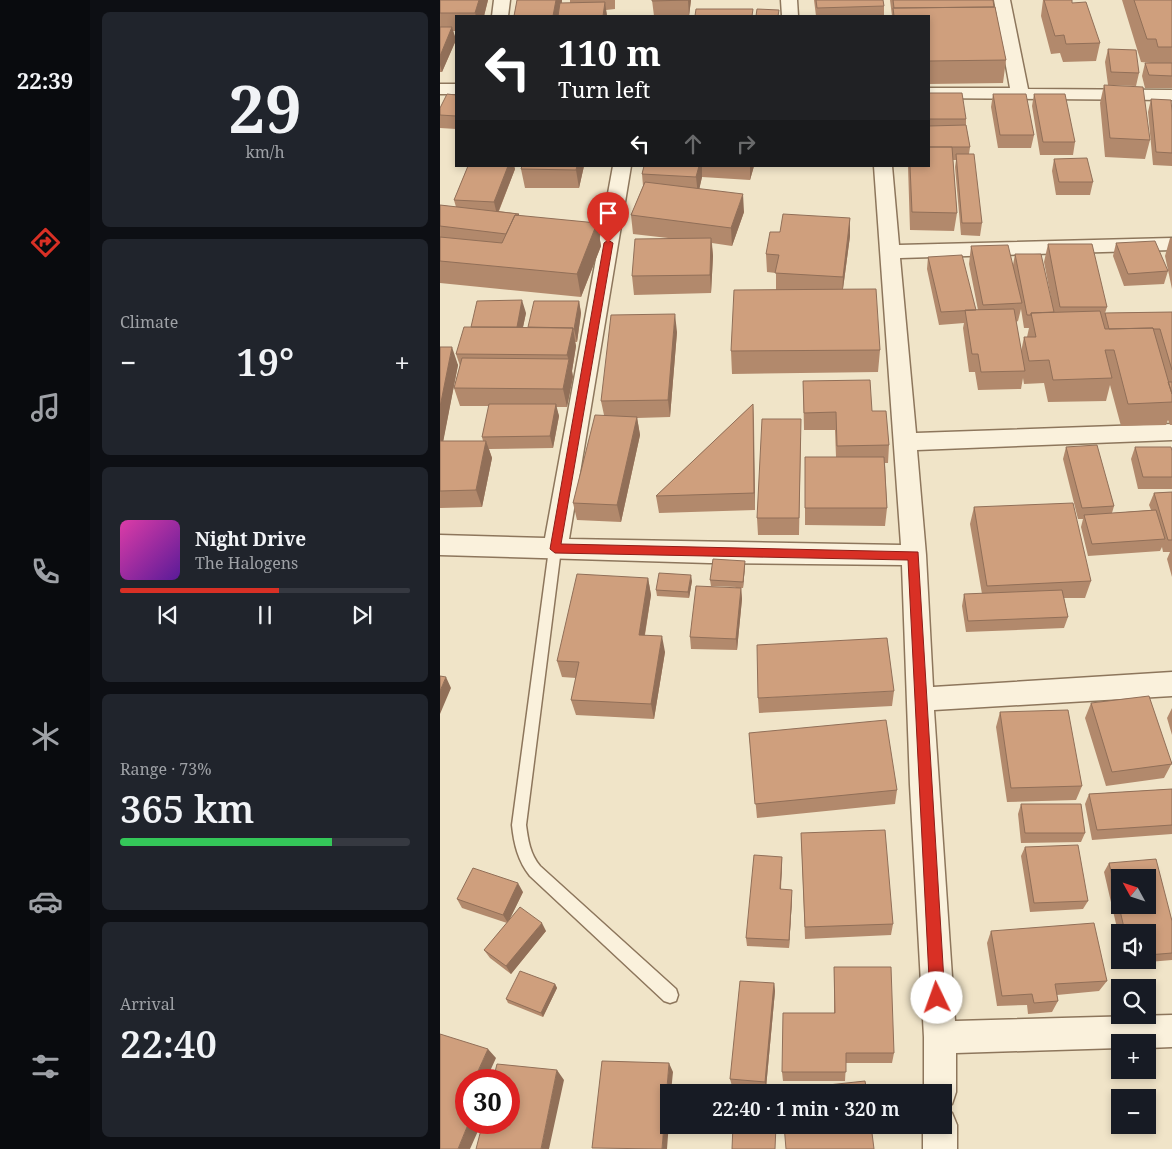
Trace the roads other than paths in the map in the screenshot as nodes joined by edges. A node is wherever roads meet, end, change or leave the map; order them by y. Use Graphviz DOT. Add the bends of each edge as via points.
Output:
graph roads {
  1 [pos="502,0"];
  2 [pos="789,0"];
  3 [pos="1002,0"];
  4 [pos="500,15"];
  5 [pos="790,15"];
  6 [pos="440,89"];
  7 [pos="455,89"];
  8 [pos="1020,93"];
  9 [pos="930,94"];
  10 [pos="1172,95"];
  11 [pos="622,167"];
  12 [pos="883,167"];
  13 [pos="1172,244"];
  14 [pos="890,252"];
  15 [pos="1172,432"];
  16 [pos="905,442"];
  17 [pos="440,545"];
  18 [pos="555,549"];
  19 [pos="914,555"];
  20 [pos="1172,684"];
  21 [pos="920,700"];
  22 [pos="670,995"];
  23 [pos="1172,1031"];
  24 [pos="940,1037"];
  25 [pos="940,1084"];
  26 [pos="940,1134"];
  27 [pos="940,1149"];
  1 -- 4 [label="street"];
  2 -- 5 [label="street"];
  3 -- 8 [label="street"];
  6 -- 7 [label="street"];
  8 -- 9 [label="street"];
  8 -- 10 [label="street"];
  11 -- 18 [label="street"];
  12 -- 14 [label="street"];
  13 -- 14 [label="street"];
  14 -- 16 [label="street"];
  15 -- 16 [label="street"];
  16 -- 19 [label="street"];
  17 -- 18 [label="street"];
  18 -- 19 [label="street"];
  18 -- 22 [label="lane" via="519,825 526,862"];
  19 -- 21 [label="street"];
  20 -- 21 [label="street"];
  21 -- 24 [label="street"];
  23 -- 24 [label="street"];
  24 -- 25 [label="street"];
  26 -- 27 [label="street"];
}
